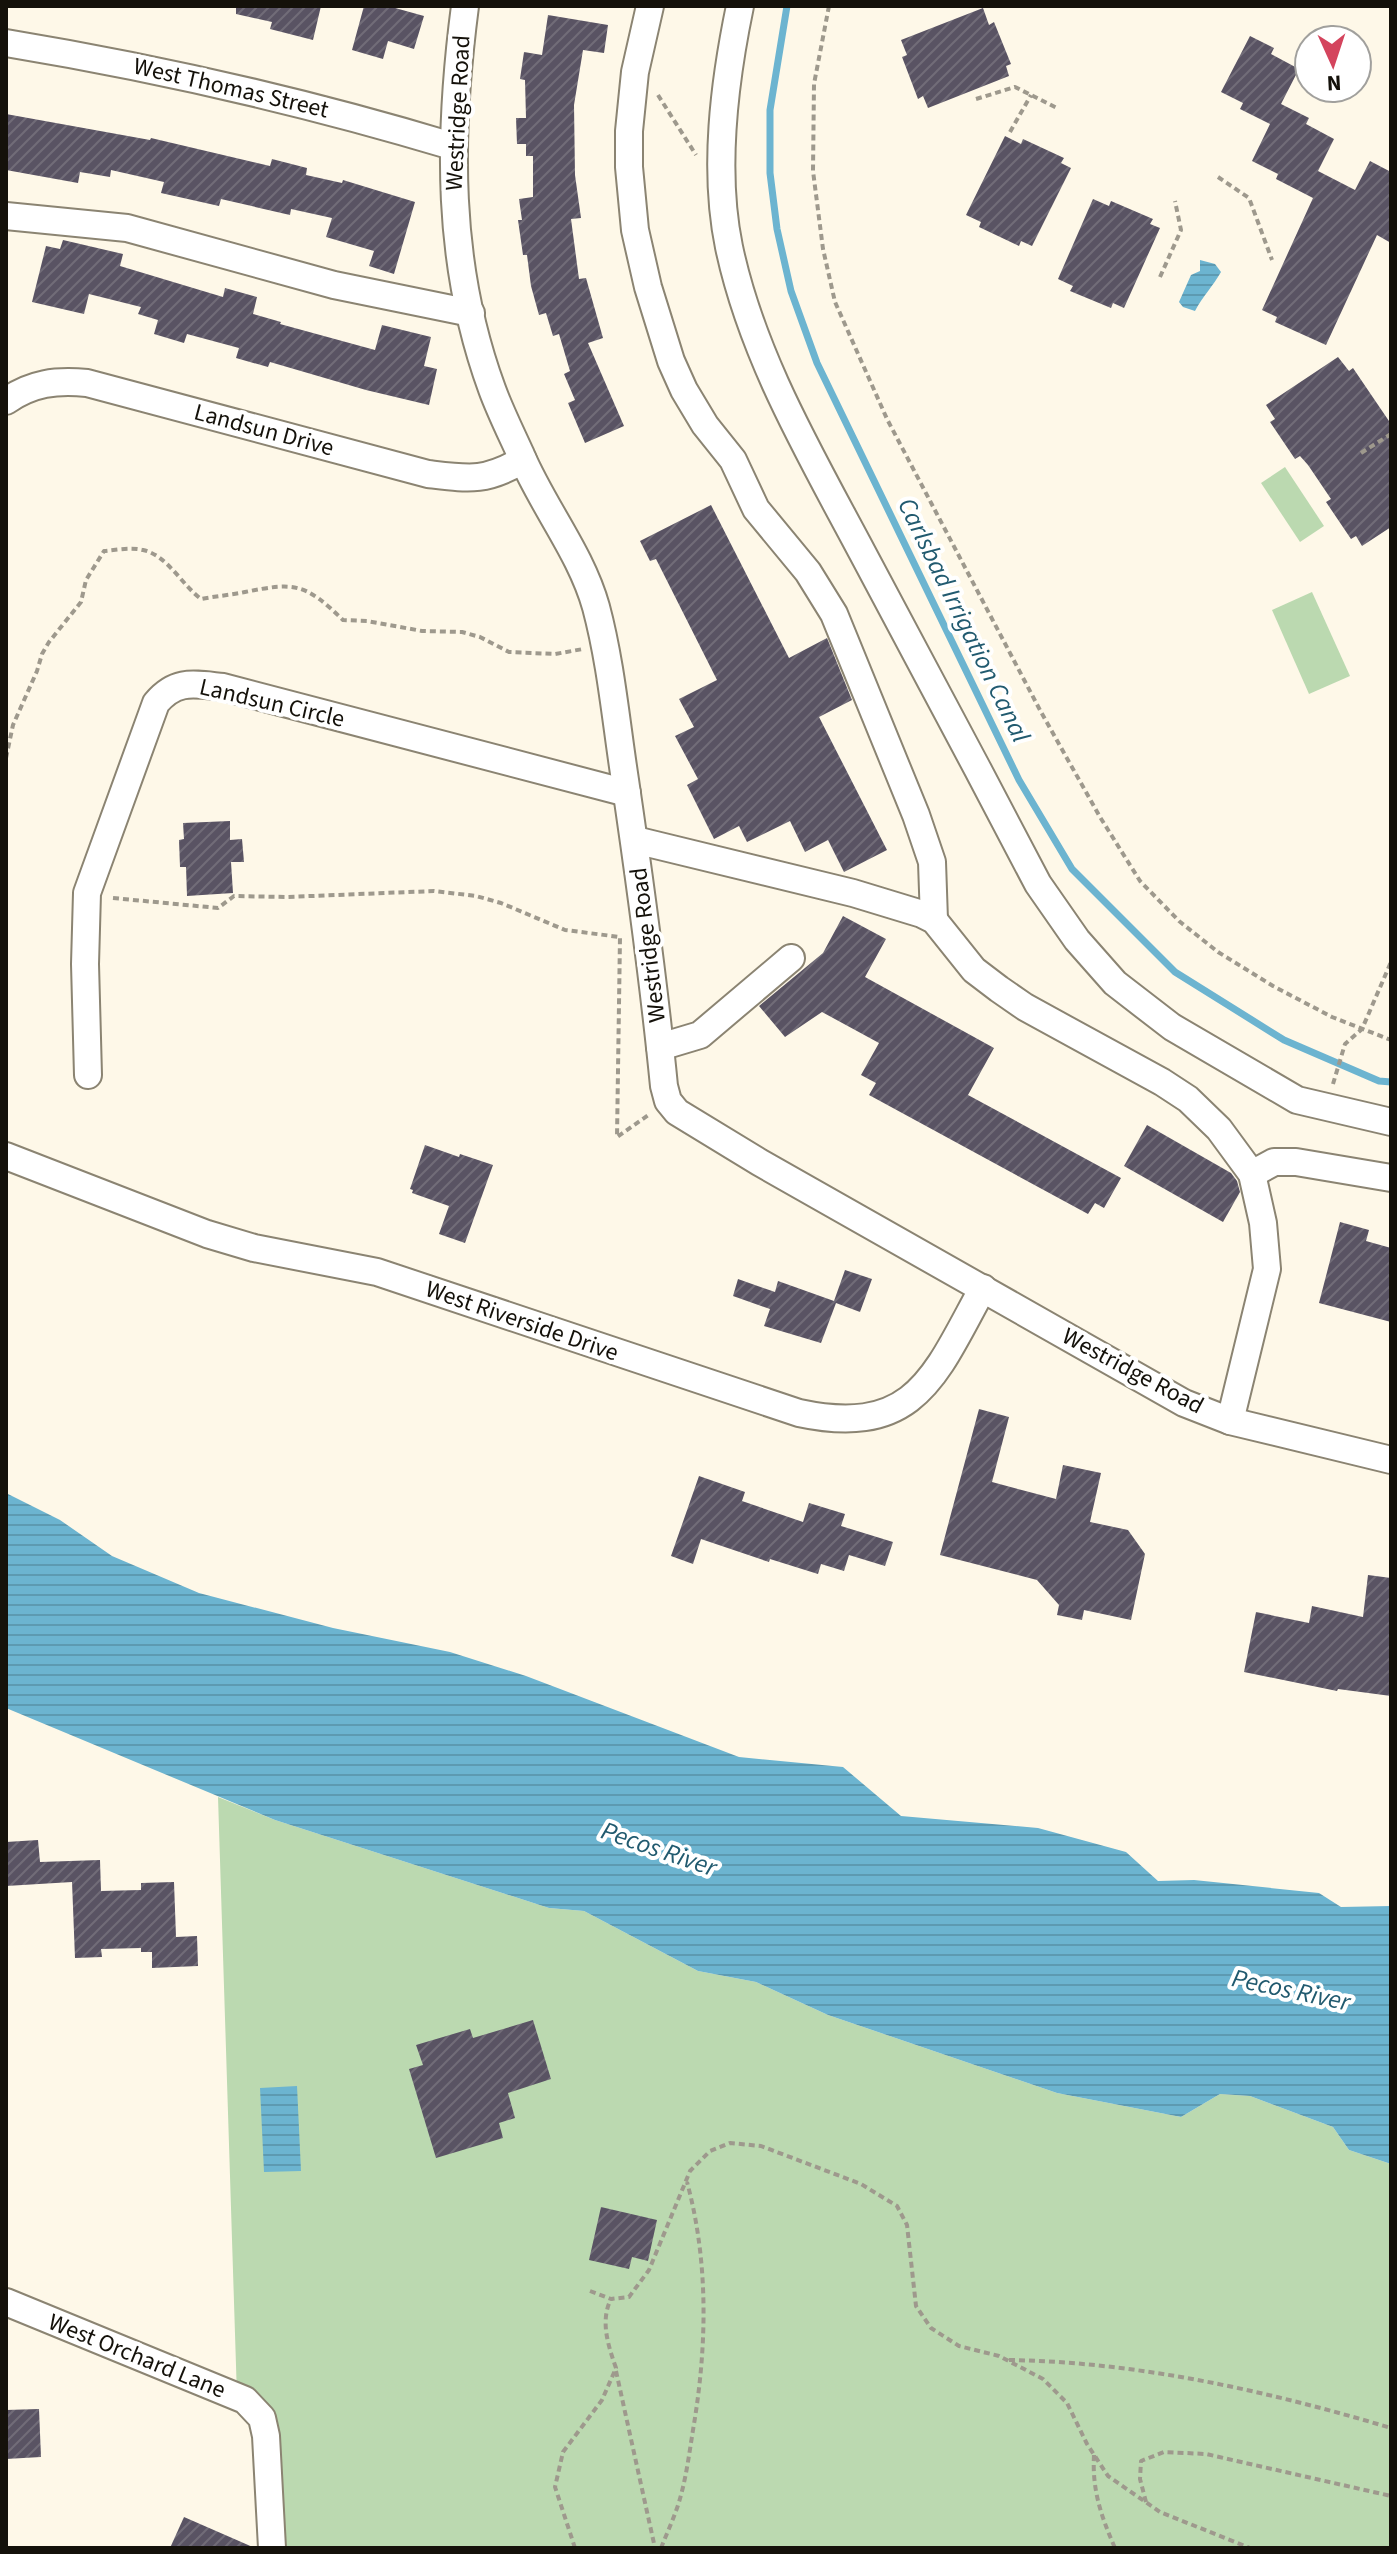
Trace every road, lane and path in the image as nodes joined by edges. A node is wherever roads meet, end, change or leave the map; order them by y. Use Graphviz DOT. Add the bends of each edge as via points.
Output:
graph roads {
  1 [pos="465,6"];
  2 [pos="650,6"];
  3 [pos="740,6"];
  4 [pos="829,6"];
  5 [pos="6,43"];
  6 [pos="637,62"];
  7 [pos="1031,95"];
  8 [pos="976,99"];
  9 [pos="1059,109"];
  10 [pos="1010,132"];
  11 [pos="452,146"];
  12 [pos="700,161"];
  13 [pos="1218,177"];
  14 [pos="1175,201"];
  15 [pos="6,216"];
  16 [pos="1272,260"];
  17 [pos="1160,277"];
  18 [pos="471,313"];
  19 [pos="6,401"];
  20 [pos="1391,434"];
  21 [pos="1361,453"];
  22 [pos="523,460"];
  23 [pos="585,649"];
  24 [pos="6,758"];
  25 [pos="627,793"];
  26 [pos="635,840"];
  27 [pos="87,893"];
  28 [pos="934,920"];
  29 [pos="791,958"];
  30 [pos="1391,962"];
  31 [pos="1362,1029"];
  32 [pos="1391,1040"];
  33 [pos="660,1047"];
  34 [pos="88,1075"];
  35 [pos="668,1101"];
  36 [pos="1326,1107"];
  37 [pos="1391,1122"];
  38 [pos="6,1156"];
  39 [pos="1252,1174"];
  40 [pos="1391,1178"];
  41 [pos="983,1288"];
  42 [pos="1230,1421"];
  43 [pos="1391,1460"];
  44 [pos="686,2180"];
  45 [pos="590,2291"];
  46 [pos="611,2299"];
  47 [pos="6,2302"];
  48 [pos="1007,2359"];
  49 [pos="616,2368"];
  50 [pos="1391,2428"];
  51 [pos="1094,2455"];
  52 [pos="1391,2496"];
  53 [pos="1146,2502"];
  54 [pos="272,2548"];
  55 [pos="575,2548"];
  56 [pos="658,2548"];
  57 [pos="1115,2548"];
  58 [pos="1250,2548"];
  1 -- 11 [label="street, Westridge Road"];
  2 -- 6 [label="street"];
  3 -- 36 [label="street" via="722,160 729,245 762,354 1038,884 1115,983 1184,1034 1297,1100"];
  4 -- 31 [label="path" via="814,84 813,171 823,249 835,302 895,433 1041,712 1140,881 1218,952 1273,986"];
  5 -- 11 [label="street, West Thomas Street" via="258,93"];
  6 -- 12 [label="path"];
  6 -- 28 [label="street" via="629,131 635,230 671,361 705,425 733,460 756,509 808,572 834,614 932,862"];
  7 -- 8 [label="path" via="1015,87"];
  7 -- 9 [label="path"];
  7 -- 10 [label="path"];
  11 -- 18 [label="street, Westridge Road" via="461,268"];
  13 -- 16 [label="path" via="1249,198"];
  14 -- 17 [label="path" via="1181,230"];
  15 -- 18 [label="street" via="127,228 334,285"];
  18 -- 22 [label="street, Westridge Road" via="492,387"];
  19 -- 22 [label="street, Landsun Drive" via="46,382 76,382 428,474 491,476"];
  20 -- 21 [label="path"];
  22 -- 25 [label="street, Westridge Road" via="594,602"];
  23 -- 24 [label="path" via="509,652 462,632 343,620 292,586 201,599 145,550 104,551 86,580 81,602 42,654 13,725"];
  25 -- 26 [label="street, Westridge Road"];
  25 -- 27 [label="street, Landsun Circle" via="223,687 177,685 156,703"];
  26 -- 28 [label="street" via="853,893"];
  26 -- 33 [label="street, Westridge Road"];
  27 -- 34 [label="street, Landsun Circle"];
  27 -- 35 [label="path" via="218,908 234,896 434,891 501,903 565,930 620,937 617,1137"];
  28 -- 39 [label="street" via="974,970 999,989 1188,1099 1219,1129"];
  29 -- 33 [label="street" via="700,1035"];
  30 -- 31 [label="path"];
  31 -- 32 [label="path"];
  31 -- 36 [label="path" via="1345,1044"];
  33 -- 35 [label="street, Westridge Road"];
  35 -- 41 [label="street, Westridge Road" via="759,1162"];
  36 -- 37 [label="street"];
  38 -- 41 [label="street, West Riverside Drive" via="207,1234 377,1272 784,1409 832,1420 884,1413 911,1400 933,1377"];
  39 -- 40 [label="street" via="1274,1162 1296,1162"];
  39 -- 42 [label="street" via="1267,1269"];
  41 -- 42 [label="street, Westridge Road" via="1184,1403"];
  42 -- 43 [label="street, Westridge Road"];
  44 -- 46 [label="path" via="649,2270 629,2297"];
  44 -- 48 [label="path" via="710,2151 730,2143 761,2146 861,2184 897,2206 907,2225 916,2306 931,2328 959,2346"];
  44 -- 56 [label="path" via="696,2216 704,2292 703,2350 687,2468 679,2503"];
  45 -- 46 [label="path"];
  46 -- 49 [label="path" via="604,2312"];
  47 -- 54 [label="street, West Orchard Lane" via="245,2400 272,2428"];
  48 -- 50 [label="path" via="1169,2375"];
  48 -- 51 [label="path" via="1043,2379 1067,2403"];
  49 -- 55 [label="path" via="602,2400 563,2452 555,2487"];
  49 -- 56 [label="path"];
  51 -- 53 [label="path" via="1108,2476"];
  51 -- 57 [label="path" via="1098,2508"];
  52 -- 53 [label="path" via="1206,2454 1164,2452 1141,2461"];
  53 -- 58 [label="path"];
}
